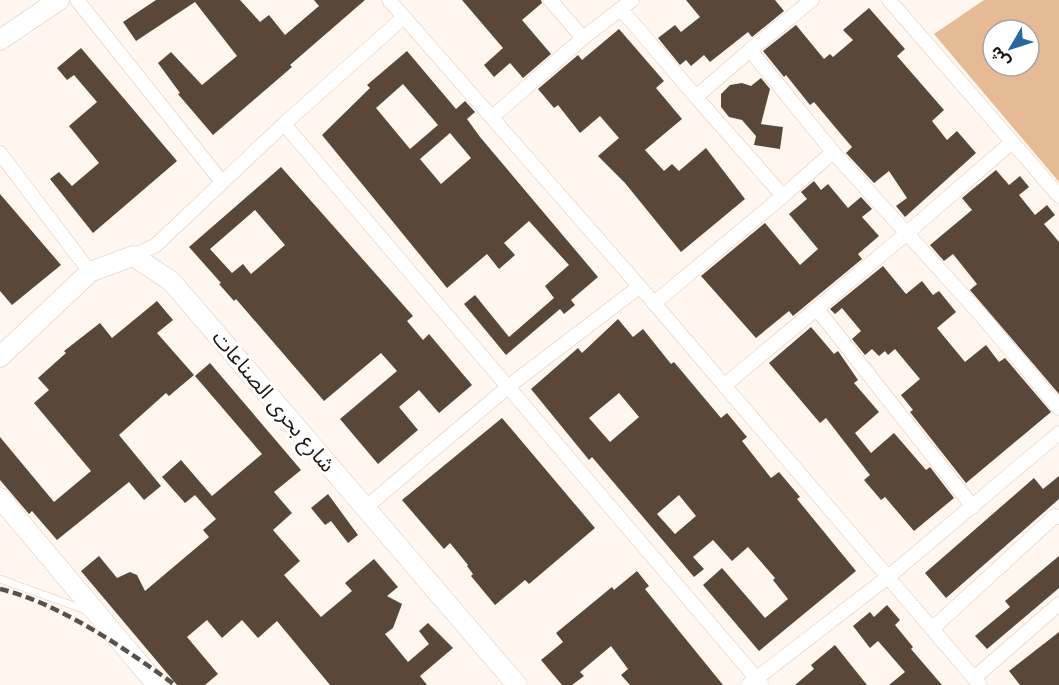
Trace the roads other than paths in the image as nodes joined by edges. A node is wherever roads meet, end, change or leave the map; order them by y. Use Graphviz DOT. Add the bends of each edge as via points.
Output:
graph roads {
  1 [pos="59,0"];
  2 [pos="77,0"];
  3 [pos="389,0"];
  4 [pos="550,0"];
  5 [pos="632,0"];
  6 [pos="812,0"];
  7 [pos="889,0"];
  8 [pos="621,9"];
  9 [pos="404,17"];
  10 [pos="583,38"];
  11 [pos="0,40"];
  12 [pos="750,50"];
  13 [pos="696,97"];
  14 [pos="492,117"];
  15 [pos="284,124"];
  16 [pos="1012,142"];
  17 [pos="833,152"];
  18 [pos="0,153"];
  19 [pos="222,182"];
  20 [pos="783,196"];
  21 [pos="1059,196"];
  22 [pos="906,234"];
  23 [pos="133,256"];
  24 [pos="90,272"];
  25 [pos="639,287"];
  26 [pos="654,303"];
  27 [pos="818,309"];
  28 [pos="0,357"];
  29 [pos="725,385"];
  30 [pos="508,386"];
  31 [pos="1059,408"];
  32 [pos="1059,433"];
  33 [pos="0,498"];
  34 [pos="974,507"];
  35 [pos="365,508"];
  36 [pos="1059,517"];
  37 [pos="888,577"];
  38 [pos="0,579"];
  39 [pos="1059,604"];
  40 [pos="98,616"];
  41 [pos="932,629"];
  42 [pos="977,682"];
  43 [pos="755,683"];
  44 [pos="157,685"];
  45 [pos="517,685"];
  1 -- 11 [label="street"];
  2 -- 19 [label="street"];
  3 -- 9 [label="street"];
  4 -- 10 [label="street"];
  5 -- 8 [label="street"];
  6 -- 12 [label="street"];
  7 -- 16 [label="street"];
  8 -- 10 [label="street"];
  8 -- 13 [label="street"];
  9 -- 14 [label="street"];
  9 -- 15 [label="street"];
  10 -- 14 [label="street"];
  12 -- 13 [label="street"];
  12 -- 17 [label="street"];
  13 -- 20 [label="street"];
  14 -- 25 [label="street"];
  15 -- 19 [label="street"];
  15 -- 30 [label="street"];
  16 -- 21 [label="street"];
  16 -- 22 [label="street"];
  17 -- 20 [label="street"];
  17 -- 22 [label="street"];
  18 -- 24 [label="street"];
  19 -- 23 [label="street" via="156,245"];
  20 -- 26 [label="street"];
  22 -- 27 [label="street"];
  22 -- 31 [label="street"];
  23 -- 24 [label="street"];
  23 -- 35 [label="street, شارع بحرى الصناعات" via="171,281"];
  24 -- 28 [label="street"];
  25 -- 26 [label="street"];
  25 -- 30 [label="street"];
  26 -- 29 [label="street"];
  27 -- 29 [label="street"];
  27 -- 34 [label="street"];
  29 -- 37 [label="street"];
  30 -- 35 [label="street"];
  30 -- 43 [label="street"];
  32 -- 34 [label="street"];
  33 -- 40 [label="street"];
  34 -- 37 [label="street"];
  35 -- 45 [label="street, شارع بحرى الصناعات"];
  36 -- 41 [label="street"];
  37 -- 41 [label="street"];
  37 -- 43 [label="street"];
  38 -- 40 [label="lane"];
  39 -- 42 [label="street"];
  40 -- 44 [label="street"];
  41 -- 42 [label="street"];
}
